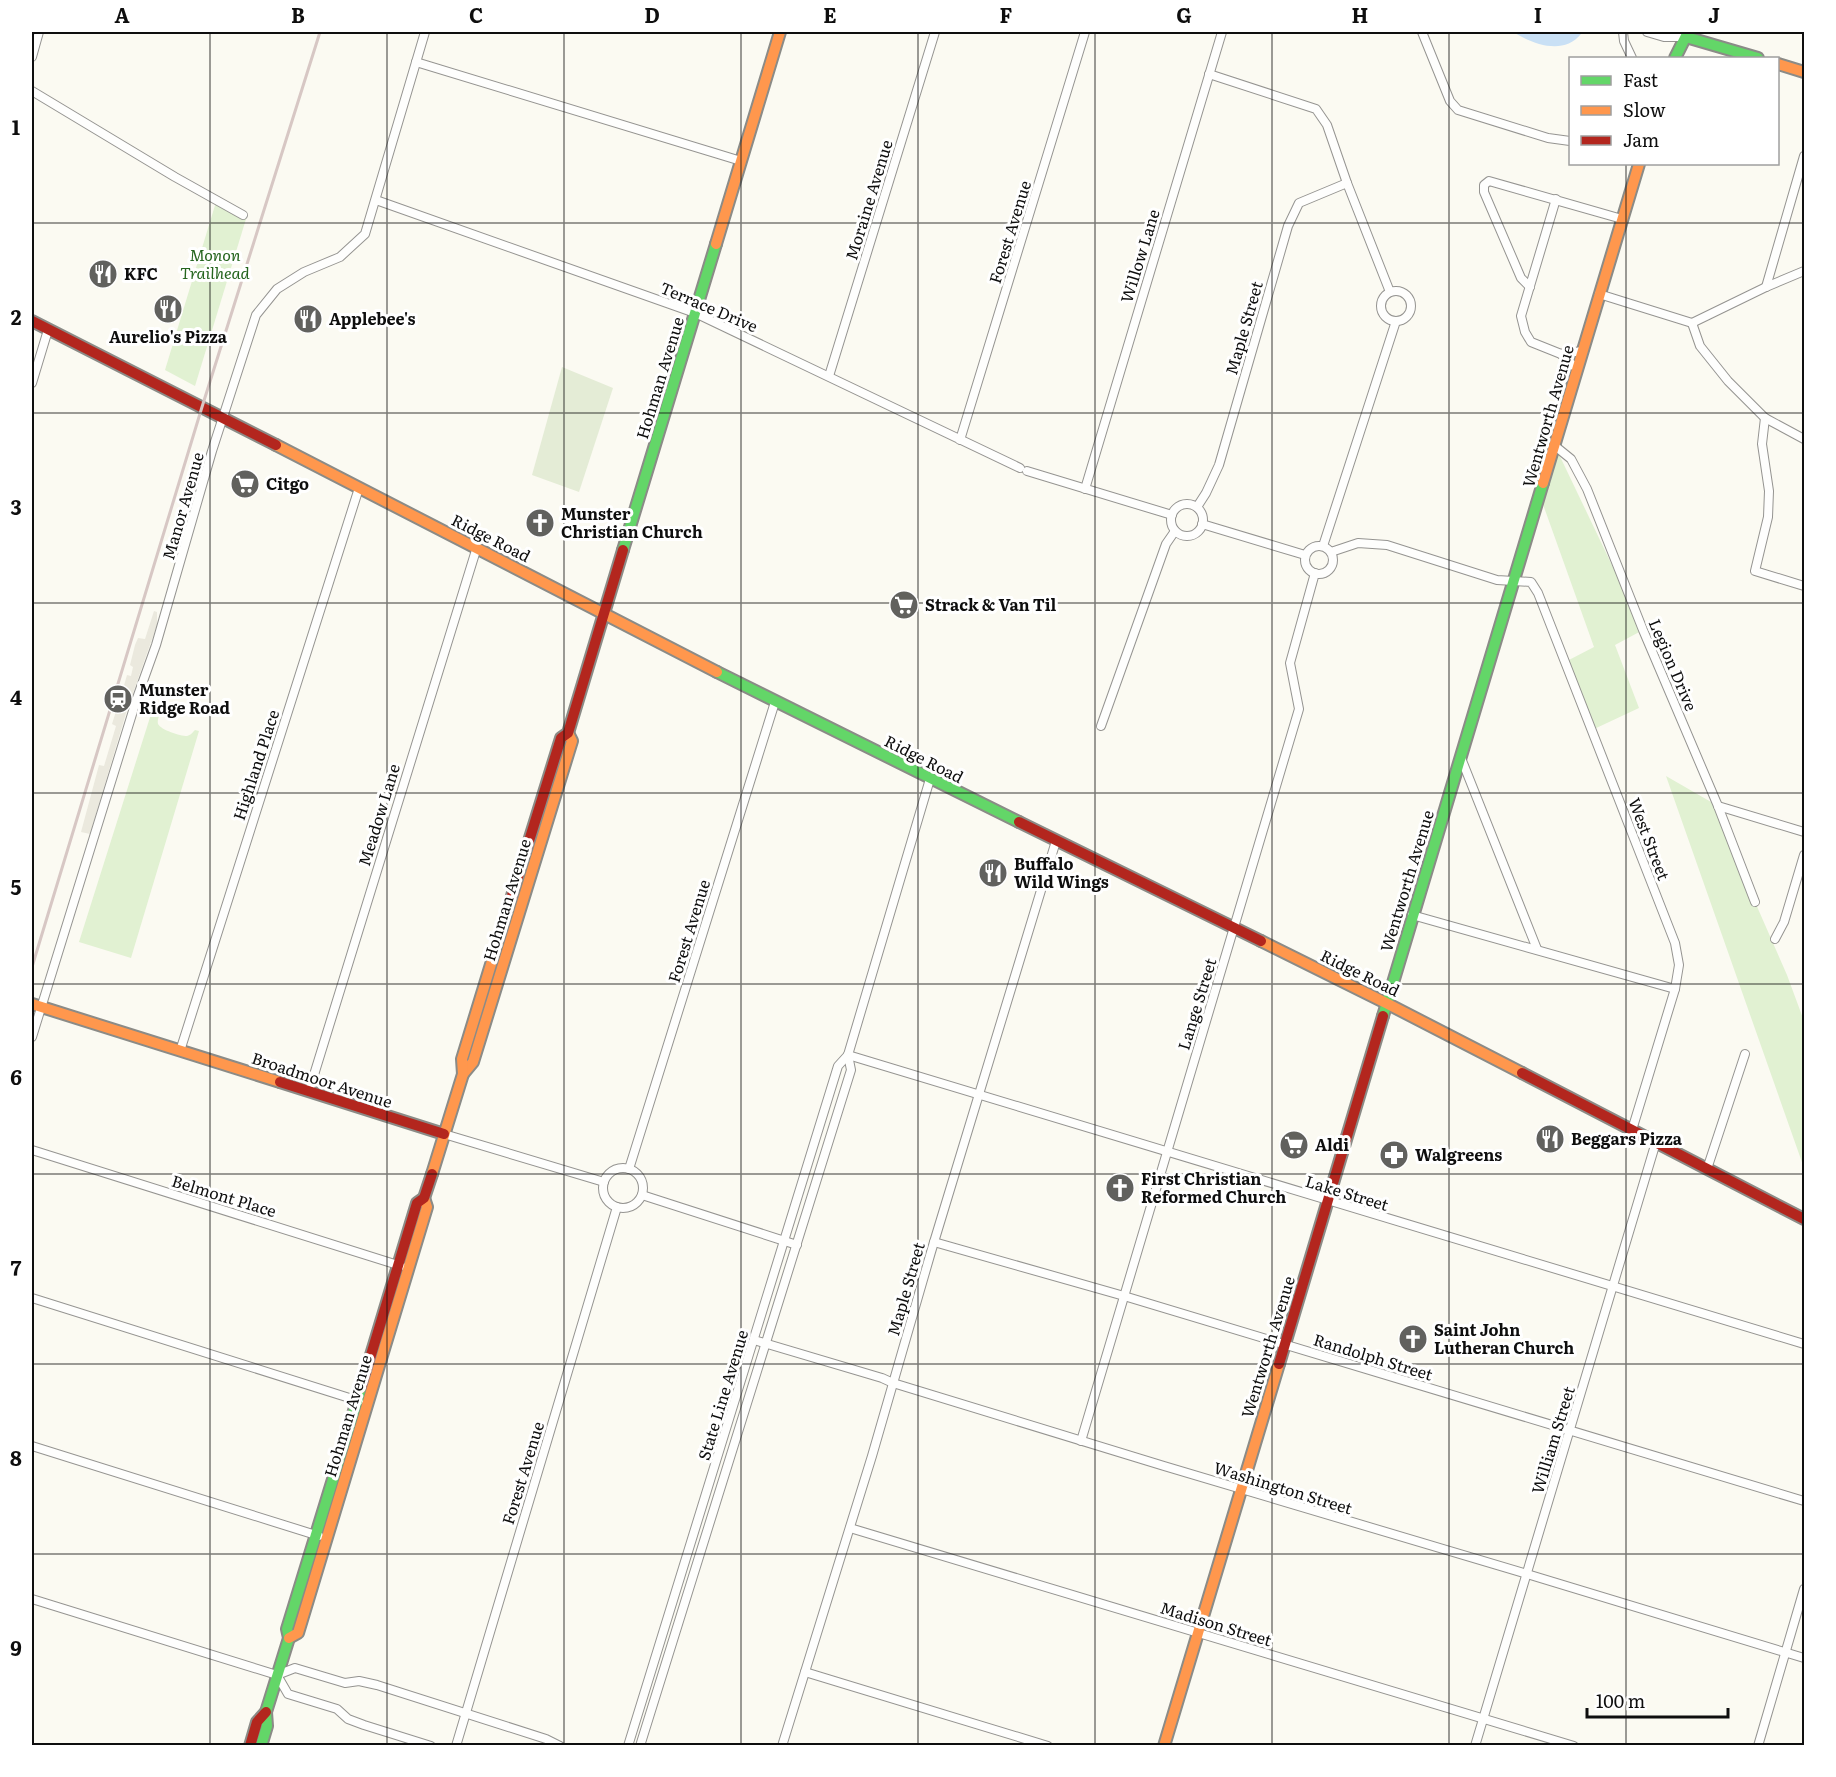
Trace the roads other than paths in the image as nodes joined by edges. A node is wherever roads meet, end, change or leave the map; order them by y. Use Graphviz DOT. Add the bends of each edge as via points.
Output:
graph roads {
  1 [pos="39,32"];
  2 [pos="425,32"];
  3 [pos="780,32"];
  4 [pos="935,32"];
  5 [pos="1085,32"];
  6 [pos="1222,32"];
  7 [pos="1422,32"];
  8 [pos="1623,32"];
  9 [pos="1647,32"];
  10 [pos="1684,33"];
  11 [pos="32,57"];
  12 [pos="1632,57"];
  13 [pos="1675,57"];
  14 [pos="1755,57"];
  15 [pos="416,62"];
  16 [pos="1779,64"];
  17 [pos="1804,72"];
  18 [pos="1209,74"];
  19 [pos="32,91"];
  20 [pos="1569,141"];
  21 [pos="1804,156"];
  22 [pos="741,161"];
  23 [pos="1639,165"];
  24 [pos="1347,183"];
  25 [pos="376,200"];
  26 [pos="1556,200"];
  27 [pos="243,215"];
  28 [pos="1622,219"];
  29 [pos="1804,272"];
  30 [pos="1530,287"];
  31 [pos="1766,287"];
  32 [pos="1390,292"];
  33 [pos="1599,294"];
  34 [pos="695,313"];
  35 [pos="32,321"];
  36 [pos="1396,321"];
  37 [pos="1692,323"];
  38 [pos="48,330"];
  39 [pos="1582,351"];
  40 [pos="1561,354"];
  41 [pos="1577,369"];
  42 [pos="829,376"];
  43 [pos="32,383"];
  44 [pos="223,418"];
  45 [pos="1765,418"];
  46 [pos="1804,439"];
  47 [pos="960,440"];
  48 [pos="1555,446"];
  49 [pos="359,488"];
  50 [pos="1085,489"];
  51 [pos="1197,507"];
  52 [pos="1172,515"];
  53 [pos="1202,524"];
  54 [pos="1175,531"];
  55 [pos="1323,546"];
  56 [pos="477,547"];
  57 [pos="1331,552"];
  58 [pos="1305,555"];
  59 [pos="1315,573"];
  60 [pos="1514,581"];
  61 [pos="1804,586"];
  62 [pos="605,613"];
  63 [pos="775,702"];
  64 [pos="1101,726"];
  65 [pos="1461,757"];
  66 [pos="930,779"];
  67 [pos="1718,806"];
  68 [pos="1804,832"];
  69 [pos="1056,841"];
  70 [pos="1804,855"];
  71 [pos="1755,902"];
  72 [pos="1413,915"];
  73 [pos="1234,928"];
  74 [pos="1775,939"];
  75 [pos="1537,949"];
  76 [pos="1675,989"];
  77 [pos="1386,1003"];
  78 [pos="36,1006"];
  79 [pos="32,1038"];
  80 [pos="180,1051"];
  81 [pos="1745,1054"];
  82 [pos="848,1055"];
  83 [pos="309,1091"];
  84 [pos="978,1095"];
  85 [pos="1632,1130"];
  86 [pos="444,1134"];
  87 [pos="1656,1142"];
  88 [pos="32,1150"];
  89 [pos="1167,1152"];
  90 [pos="629,1169"];
  91 [pos="1707,1169"];
  92 [pos="604,1182"];
  93 [pos="642,1195"];
  94 [pos="1327,1201"];
  95 [pos="617,1207"];
  96 [pos="1804,1219"];
  97 [pos="785,1241"];
  98 [pos="934,1242"];
  99 [pos="797,1245"];
  100 [pos="403,1266"];
  101 [pos="1613,1285"];
  102 [pos="1124,1296"];
  103 [pos="32,1298"];
  104 [pos="754,1340"];
  105 [pos="766,1344"];
  106 [pos="1804,1344"];
  107 [pos="1284,1345"];
  108 [pos="893,1383"];
  109 [pos="356,1400"];
  110 [pos="367,1403"];
  111 [pos="1569,1430"];
  112 [pos="1081,1441"];
  113 [pos="32,1446"];
  114 [pos="1240,1489"];
  115 [pos="1804,1501"];
  116 [pos="850,1528"];
  117 [pos="315,1535"];
  118 [pos="326,1539"];
  119 [pos="693,1540"];
  120 [pos="704,1543"];
  121 [pos="1527,1574"];
  122 [pos="1804,1589"];
  123 [pos="32,1599"];
  124 [pos="1198,1633"];
  125 [pos="289,1638"];
  126 [pos="1786,1653"];
  127 [pos="1804,1658"];
  128 [pos="805,1672"];
  129 [pos="278,1675"];
  130 [pos="266,1712"];
  131 [pos="466,1712"];
  132 [pos="1483,1718"];
  133 [pos="250,1746"];
  134 [pos="261,1746"];
  135 [pos="431,1746"];
  136 [pos="456,1746"];
  137 [pos="560,1746"];
  138 [pos="628,1746"];
  139 [pos="640,1746"];
  140 [pos="782,1746"];
  141 [pos="1048,1746"];
  142 [pos="1164,1746"];
  143 [pos="1475,1746"];
  144 [pos="1574,1746"];
  145 [pos="1758,1746"];
  1 -- 11 [label="street"];
  2 -- 15 [label="street, Manor Avenue"];
  3 -- 22 [label="main road, Hohman Avenue"];
  4 -- 42 [label="street, Moraine Avenue"];
  5 -- 47 [label="street, Forest Avenue"];
  6 -- 18 [label="street, Willow Lane"];
  7 -- 20 [label="street" via="1450,101 1458,110"];
  8 -- 12 [label="street"];
  9 -- 10 [label="street" via="1664,37"];
  10 -- 13 [label="main road"];
  10 -- 14 [label="main road"];
  15 -- 22 [label="street"];
  15 -- 25 [label="street, Manor Avenue"];
  16 -- 17 [label="main road"];
  18 -- 24 [label="street" via="1316,109 1327,125"];
  18 -- 50 [label="street, Willow Lane"];
  19 -- 27 [label="street"];
  21 -- 31 [label="street"];
  22 -- 34 [label="main road, Hohman Avenue"];
  23 -- 28 [label="main road, Wentworth Avenue"];
  24 -- 32 [label="street"];
  24 -- 51 [label="street, Maple Street" via="1299,203 1288,226 1219,465"];
  25 -- 34 [label="street, Terrace Drive"];
  25 -- 44 [label="street, Manor Avenue" via="365,234 340,257 277,289 256,315"];
  26 -- 28 [label="street"];
  26 -- 30 [label="street"];
  26 -- 30 [label="street" via="1489,181 1484,185 1521,278"];
  28 -- 33 [label="main road, Wentworth Avenue"];
  29 -- 31 [label="street"];
  30 -- 40 [label="street" via="1521,316 1525,332 1531,342"];
  31 -- 37 [label="street"];
  32 -- 36 [label="street" via="1381,301 1381,310"];
  32 -- 36 [label="street" via="1406,294 1411,303 1406,317"];
  33 -- 37 [label="street"];
  33 -- 39 [label="main road, Wentworth Avenue"];
  34 -- 42 [label="street, Terrace Drive"];
  34 -- 62 [label="main road, Hohman Avenue"];
  35 -- 38 [label="main road, Ridge Road"];
  36 -- 55 [label="street"];
  37 -- 45 [label="street" via="1700,346"];
  38 -- 43 [label="street"];
  38 -- 44 [label="main road, Ridge Road"];
  39 -- 40 [label="street"];
  39 -- 41 [label="main road, Wentworth Avenue"];
  40 -- 41 [label="street"];
  41 -- 48 [label="main road, Wentworth Avenue"];
  42 -- 47 [label="street, Terrace Drive"];
  44 -- 49 [label="main road, Ridge Road"];
  44 -- 78 [label="street, Manor Avenue" via="63,940"];
  45 -- 46 [label="street"];
  45 -- 61 [label="street" via="1762,444 1769,491 1755,571"];
  47 -- 50 [label="street, Terrace Drive" via="1023,470"];
  48 -- 60 [label="main road, Wentworth Avenue"];
  48 -- 67 [label="street, Legion Drive" via="1571,459 1587,489"];
  49 -- 56 [label="main road, Ridge Road"];
  49 -- 80 [label="street, Highland Place"];
  50 -- 52 [label="street, Terrace Drive"];
  51 -- 52 [label="street" via="1182,505"];
  51 -- 53 [label="street"];
  52 -- 54 [label="street"];
  53 -- 54 [label="street" via="1191,535"];
  53 -- 58 [label="street"];
  54 -- 64 [label="street" via="1166,544"];
  55 -- 57 [label="street"];
  55 -- 58 [label="street" via="1314,546"];
  56 -- 62 [label="main road, Ridge Road"];
  56 -- 83 [label="street, Meadow Lane"];
  57 -- 59 [label="street" via="1331,567 1324,573"];
  57 -- 60 [label="street" via="1358,543 1388,545 1497,580"];
  58 -- 59 [label="street" via="1307,568"];
  59 -- 73 [label="street, Lange Street" via="1290,663 1299,709"];
  60 -- 65 [label="main road, Wentworth Avenue"];
  60 -- 76 [label="street, West Street" via="1531,582 1538,593 1675,943"];
  62 -- 63 [label="main road, Ridge Road"];
  62 -- 86 [label="main road, Hohman Avenue" via="568,733 572,741 473,1062 463,1074"];
  63 -- 66 [label="main road, Ridge Road"];
  63 -- 90 [label="street, Forest Avenue"];
  65 -- 72 [label="main road, Wentworth Avenue"];
  65 -- 75 [label="street"];
  66 -- 69 [label="main road, Ridge Road"];
  66 -- 82 [label="street, State Line Avenue"];
  67 -- 68 [label="street"];
  67 -- 71 [label="street, Legion Drive"];
  69 -- 73 [label="main road, Ridge Road"];
  69 -- 84 [label="street, Maple Street"];
  70 -- 74 [label="street"];
  72 -- 75 [label="street"];
  72 -- 77 [label="main road, Wentworth Avenue"];
  73 -- 77 [label="main road, Ridge Road"];
  73 -- 89 [label="street, Lange Street"];
  75 -- 76 [label="street"];
  76 -- 85 [label="street, West Street"];
  77 -- 85 [label="main road, Ridge Road"];
  77 -- 94 [label="main road, Wentworth Avenue"];
  78 -- 79 [label="street, Manor Avenue"];
  78 -- 80 [label="main road, Broadmoor Avenue"];
  80 -- 83 [label="main road, Broadmoor Avenue"];
  81 -- 91 [label="street"];
  82 -- 84 [label="street, Lake Street"];
  82 -- 97 [label="street, State Line Avenue" via="838,1066"];
  82 -- 99 [label="street, State Line Avenue" via="851,1070"];
  83 -- 86 [label="main road, Broadmoor Avenue"];
  84 -- 89 [label="street, Lake Street"];
  84 -- 98 [label="street, Maple Street"];
  85 -- 87 [label="main road, Ridge Road"];
  86 -- 92 [label="street, Broadmoor Avenue"];
  86 -- 100 [label="main road, Hohman Avenue" via="424,1198 427,1207"];
  87 -- 91 [label="main road, Ridge Road"];
  87 -- 101 [label="street, William Street"];
  88 -- 100 [label="street, Belmont Place"];
  89 -- 94 [label="street, Lake Street"];
  89 -- 102 [label="street, Lange Street"];
  90 -- 92 [label="street" via="614,1171"];
  90 -- 93 [label="street" via="640,1177"];
  91 -- 96 [label="main road, Ridge Road"];
  92 -- 95 [label="street" via="607,1200"];
  93 -- 95 [label="street" via="635,1205"];
  93 -- 97 [label="street"];
  94 -- 101 [label="street, Lake Street"];
  94 -- 107 [label="main road, Wentworth Avenue"];
  95 -- 131 [label="street, Forest Avenue"];
  97 -- 99 [label="street"];
  97 -- 104 [label="street, State Line Avenue"];
  98 -- 102 [label="street, Randolph Street"];
  98 -- 108 [label="street, Maple Street"];
  99 -- 105 [label="street, State Line Avenue"];
  100 -- 109 [label="main road, Hohman Avenue"];
  100 -- 110 [label="main road, Hohman Avenue"];
  101 -- 106 [label="street, Lake Street"];
  101 -- 111 [label="street, William Street"];
  102 -- 107 [label="street, Randolph Street"];
  102 -- 112 [label="street, Lange Street"];
  103 -- 109 [label="street"];
  104 -- 105 [label="street, Washington Street"];
  104 -- 119 [label="street, State Line Avenue"];
  105 -- 108 [label="street, Washington Street"];
  105 -- 120 [label="street, State Line Avenue"];
  107 -- 111 [label="street, Randolph Street"];
  107 -- 114 [label="main road, Wentworth Avenue"];
  108 -- 112 [label="street, Washington Street"];
  108 -- 116 [label="street, Maple Street"];
  109 -- 110 [label="street"];
  109 -- 117 [label="main road, Hohman Avenue"];
  110 -- 118 [label="main road, Hohman Avenue"];
  111 -- 115 [label="street, Randolph Street"];
  111 -- 121 [label="street, William Street"];
  112 -- 114 [label="street, Washington Street"];
  113 -- 117 [label="street"];
  114 -- 121 [label="street, Washington Street"];
  114 -- 124 [label="main road, Wentworth Avenue"];
  116 -- 124 [label="street, Madison Street"];
  116 -- 128 [label="street, Maple Street"];
  117 -- 118 [label="street"];
  117 -- 125 [label="main road, Hohman Avenue" via="287,1629"];
  118 -- 125 [label="main road, Hohman Avenue" via="298,1633"];
  119 -- 120 [label="street"];
  119 -- 138 [label="street, State Line Avenue"];
  120 -- 139 [label="street, State Line Avenue"];
  121 -- 126 [label="street, Washington Street"];
  121 -- 132 [label="street, William Street"];
  122 -- 126 [label="street"];
  123 -- 129 [label="street"];
  124 -- 132 [label="street, Madison Street"];
  124 -- 142 [label="main road, Wentworth Avenue"];
  125 -- 129 [label="main road, Hohman Avenue"];
  126 -- 127 [label="street, Washington Street"];
  126 -- 145 [label="street"];
  128 -- 140 [label="street, Maple Street"];
  128 -- 141 [label="street"];
  129 -- 130 [label="main road, Hohman Avenue"];
  129 -- 131 [label="street" via="295,1668 345,1683 377,1685"];
  129 -- 135 [label="street" via="288,1694 337,1709 364,1725"];
  130 -- 133 [label="main road, Hohman Avenue" via="257,1722"];
  130 -- 134 [label="main road, Hohman Avenue" via="267,1726"];
  131 -- 136 [label="street, Forest Avenue"];
  131 -- 137 [label="street"];
  132 -- 143 [label="street, William Street"];
  132 -- 144 [label="street, Madison Street"];
}
